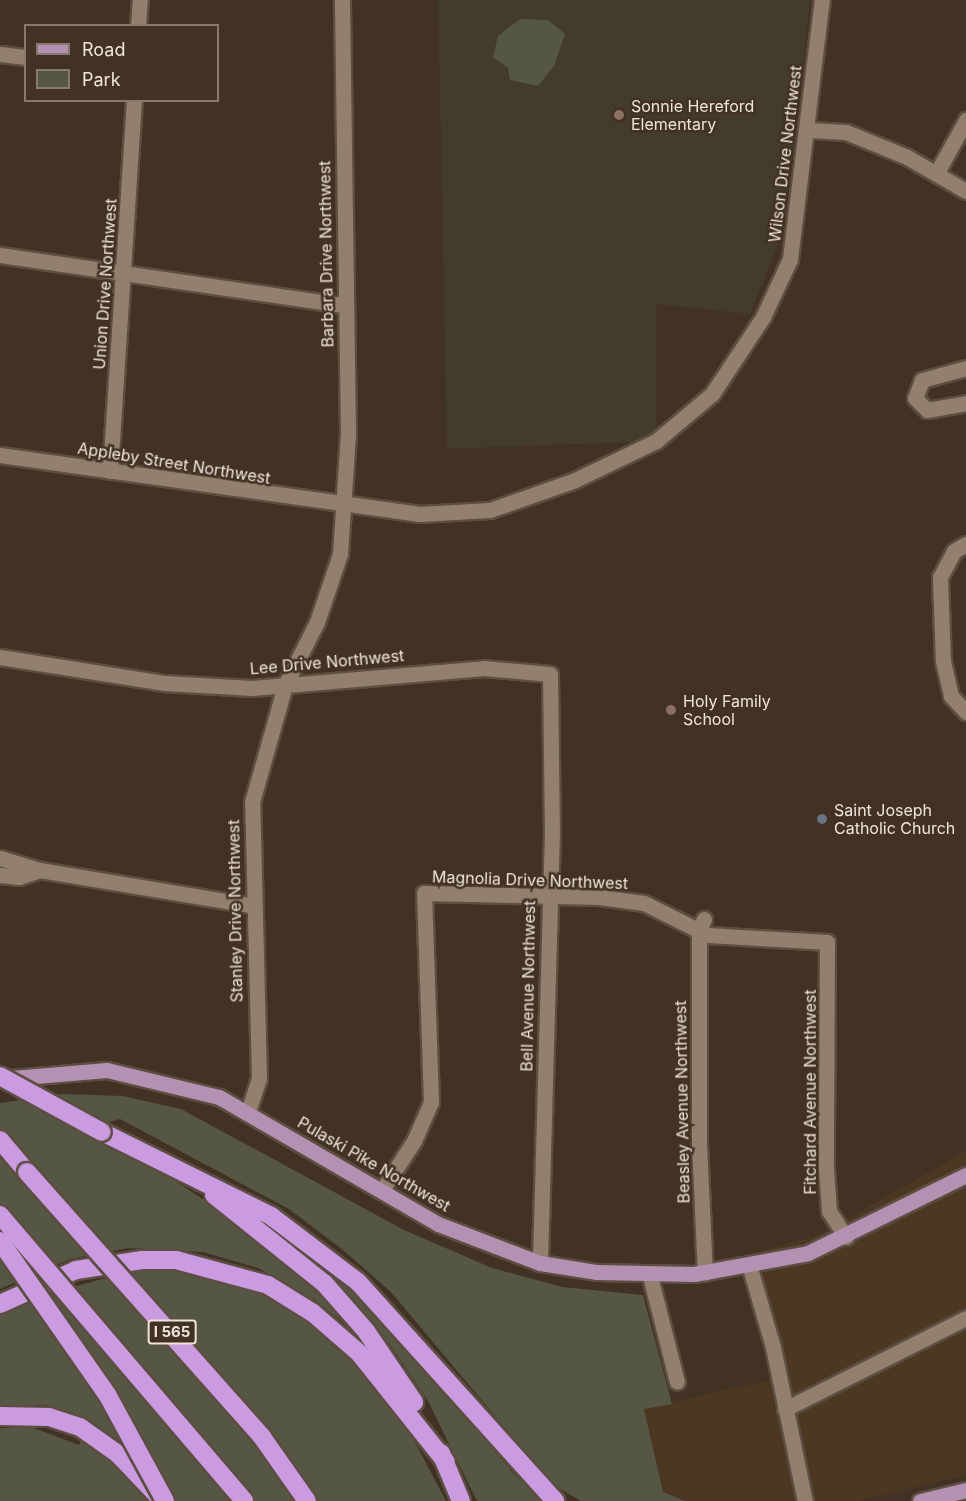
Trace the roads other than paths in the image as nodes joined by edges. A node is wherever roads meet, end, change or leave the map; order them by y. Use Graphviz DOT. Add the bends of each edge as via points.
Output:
graph roads {
  1 [pos="140,0"];
  2 [pos="342,0"];
  3 [pos="822,0"];
  4 [pos="138,24"];
  5 [pos="0,54"];
  6 [pos="24,57"];
  7 [pos="134,102"];
  8 [pos="966,120"];
  9 [pos="809,130"];
  10 [pos="936,174"];
  11 [pos="966,191"];
  12 [pos="0,255"];
  13 [pos="124,272"];
  14 [pos="344,305"];
  15 [pos="966,368"];
  16 [pos="966,403"];
  17 [pos="0,455"];
  18 [pos="110,471"];
  19 [pos="343,507"];
  20 [pos="966,544"];
  21 [pos="0,657"];
  22 [pos="550,674"];
  23 [pos="285,685"];
  24 [pos="966,712"];
  25 [pos="0,858"];
  26 [pos="40,870"];
  27 [pos="0,874"];
  28 [pos="547,896"];
  29 [pos="250,905"];
  30 [pos="701,924"];
  31 [pos="827,942"];
  32 [pos="0,1078"];
  33 [pos="248,1112"];
  34 [pos="0,1140"];
  35 [pos="966,1175"];
  36 [pos="194,1179"];
  37 [pos="382,1190"];
  38 [pos="0,1215"];
  39 [pos="846,1237"];
  40 [pos="0,1241"];
  41 [pos="540,1263"];
  42 [pos="750,1268"];
  43 [pos="705,1273"];
  44 [pos="650,1276"];
  45 [pos="0,1304"];
  46 [pos="966,1318"];
  47 [pos="677,1382"];
  48 [pos="785,1409"];
  49 [pos="0,1416"];
  50 [pos="446,1462"];
  51 [pos="966,1490"];
  52 [pos="163,1501"];
  53 [pos="244,1501"];
  54 [pos="307,1501"];
  55 [pos="461,1501"];
  56 [pos="555,1501"];
  57 [pos="806,1501"];
  58 [pos="920,1501"];
  1 -- 4 [label="street"];
  2 -- 14 [label="street, Barbara Drive Northwest"];
  3 -- 9 [label="street, Wilson Drive Northwest"];
  5 -- 6 [label="street"];
  7 -- 13 [label="street, Union Drive Northwest"];
  8 -- 10 [label="street"];
  9 -- 10 [label="street" via="846,132"];
  9 -- 19 [label="street, Wilson Drive Northwest" via="790,259 764,317 712,394 656,441 575,480 490,510 420,514"];
  10 -- 11 [label="street"];
  12 -- 13 [label="street"];
  13 -- 14 [label="street"];
  13 -- 18 [label="street, Union Drive Northwest"];
  14 -- 19 [label="street, Barbara Drive Northwest" via="348,434"];
  15 -- 16 [label="street" via="922,380 915,398 927,410"];
  17 -- 18 [label="street, Appleby Street Northwest"];
  18 -- 19 [label="street, Appleby Street Northwest"];
  19 -- 23 [label="street, Stanley Drive Northwest" via="340,554 317,622"];
  20 -- 24 [label="street" via="954,551 940,578 943,661 951,696"];
  21 -- 23 [label="street, Lee Drive Northwest" via="165,683"];
  22 -- 23 [label="street, Lee Drive Northwest" via="484,668"];
  22 -- 28 [label="street, Bell Avenue Northwest" via="552,831"];
  23 -- 29 [label="street, Stanley Drive Northwest" via="252,802"];
  25 -- 26 [label="street"];
  26 -- 27 [label="street" via="19,877"];
  26 -- 29 [label="street"];
  28 -- 30 [label="street, Magnolia Drive Northwest" via="644,903"];
  28 -- 37 [label="street, Magnolia Drive Northwest" via="424,893 431,1102 414,1141"];
  28 -- 41 [label="street, Bell Avenue Northwest"];
  29 -- 33 [label="street, Stanley Drive Northwest" via="259,1079"];
  30 -- 31 [label="street, Magnolia Drive Northwest"];
  30 -- 43 [label="street, Beasley Avenue Northwest"];
  31 -- 39 [label="street, Fitchard Avenue Northwest" via="826,1169 829,1210"];
  32 -- 33 [label="main road, Pulaski Pike Northwest" via="107,1070 219,1097"];
  32 -- 36 [label="highway, bridge"];
  33 -- 37 [label="main road, Pulaski Pike Northwest"];
  34 -- 54 [label="highway, I 565, bridge" via="262,1437"];
  35 -- 39 [label="main road, Pulaski Pike Northwest"];
  36 -- 50 [label="highway" via="324,1283 373,1341 418,1408"];
  36 -- 56 [label="highway" via="271,1216 358,1282"];
  37 -- 41 [label="main road, Pulaski Pike Northwest" via="438,1224"];
  38 -- 53 [label="highway, bridge"];
  39 -- 42 [label="main road, Pulaski Pike Northwest"];
  40 -- 52 [label="highway, bridge" via="108,1396"];
  41 -- 44 [label="main road, Pulaski Pike Northwest"];
  42 -- 43 [label="main road, Pulaski Pike Northwest"];
  42 -- 48 [label="street"];
  43 -- 44 [label="main road, Pulaski Pike Northwest"];
  44 -- 47 [label="street"];
  45 -- 50 [label="highway" via="76,1270 142,1260 186,1262 268,1285 313,1313 359,1353"];
  46 -- 48 [label="street"];
  48 -- 57 [label="street"];
  49 -- 52 [label="highway" via="40,1416 80,1427 126,1461"];
  50 -- 55 [label="highway"];
  51 -- 58 [label="main road"];
}
